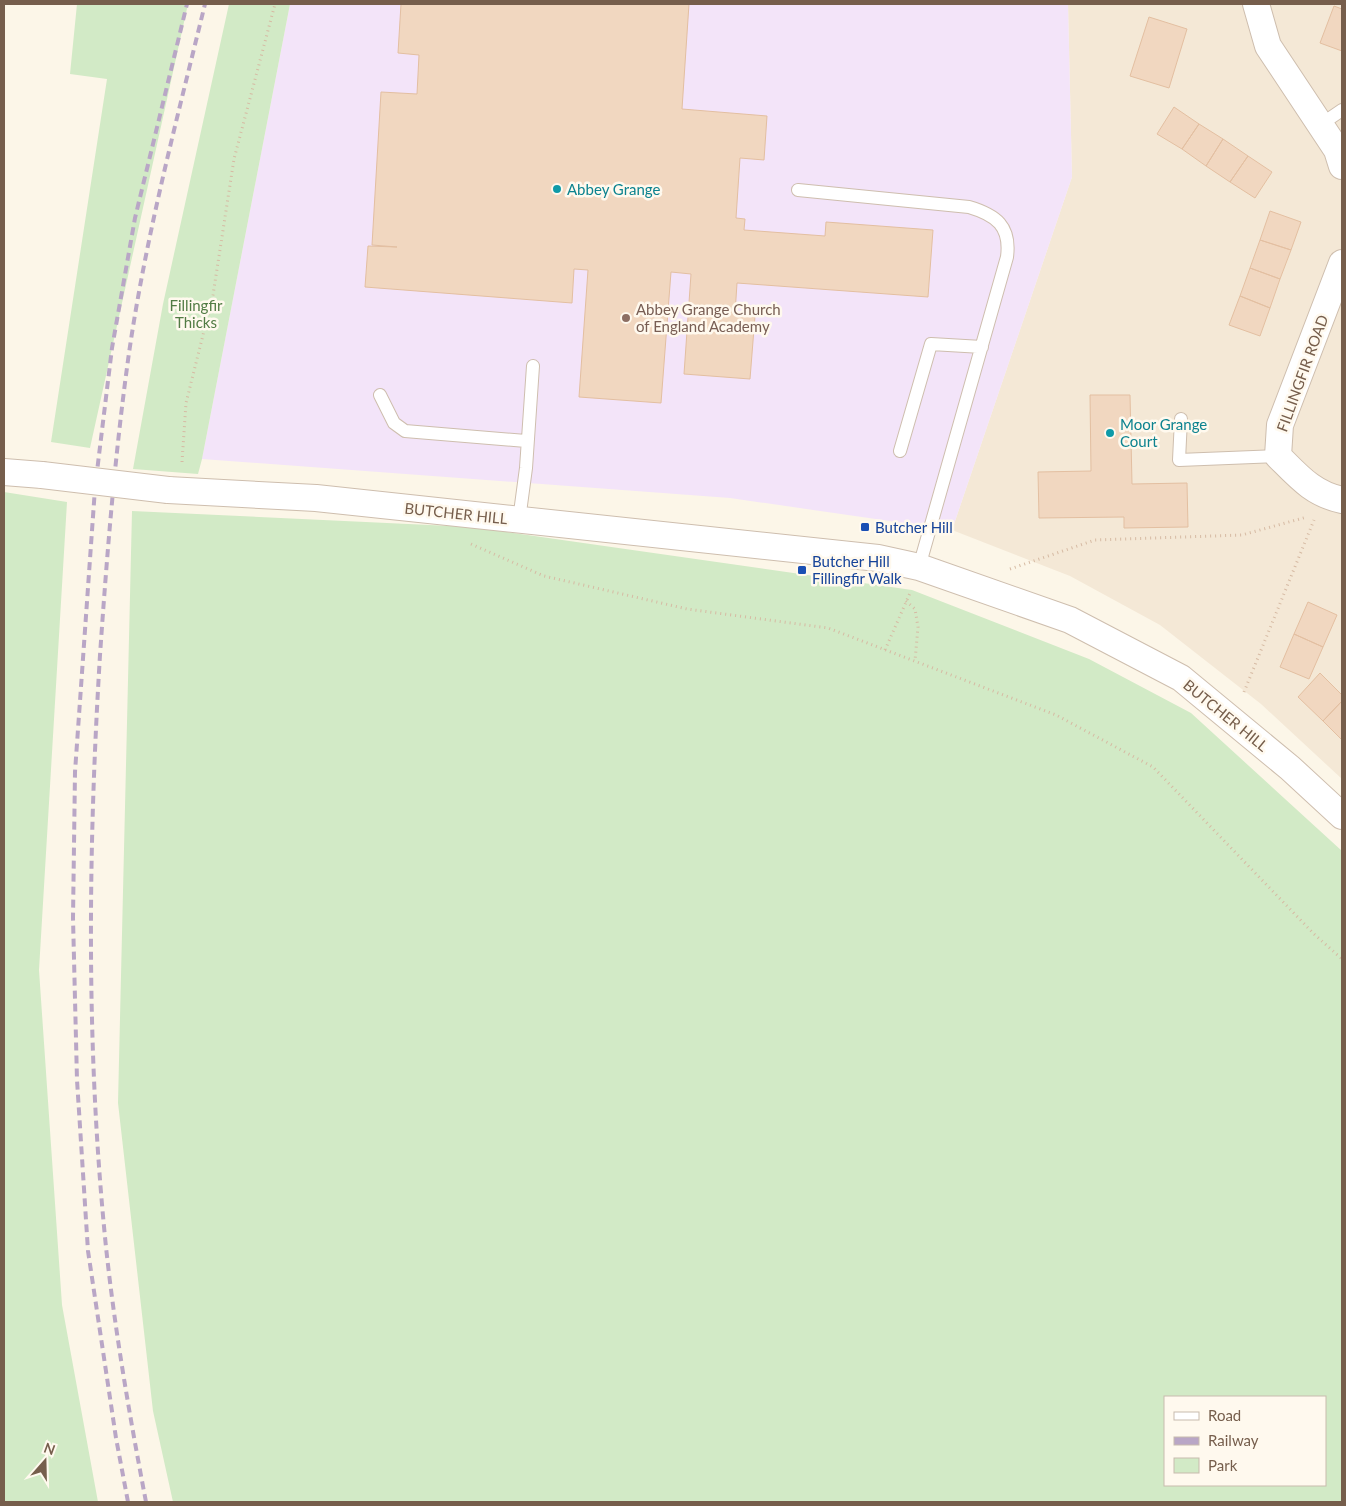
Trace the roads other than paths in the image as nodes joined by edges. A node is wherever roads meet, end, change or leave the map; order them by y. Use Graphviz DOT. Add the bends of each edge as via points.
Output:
graph roads {
  1 [pos="1256,4"];
  2 [pos="1342,110"];
  3 [pos="1320,125"];
  4 [pos="1342,166"];
  5 [pos="798,190"];
  6 [pos="1342,263"];
  7 [pos="982,347"];
  8 [pos="533,366"];
  9 [pos="380,395"];
  10 [pos="1181,418"];
  11 [pos="526,441"];
  12 [pos="900,451"];
  13 [pos="1278,456"];
  14 [pos="4,472"];
  15 [pos="1342,500"];
  16 [pos="519,520"];
  17 [pos="919,567"];
  18 [pos="1342,816"];
  1 -- 3 [label="street" via="1268,46"];
  2 -- 3 [label="lane"];
  3 -- 4 [label="street" via="1337,150"];
  5 -- 7 [label="lane" via="969,207 998,221 1006,235 1007,257"];
  6 -- 13 [label="street, FILLINGFIR ROAD" via="1280,425"];
  7 -- 12 [label="lane" via="931,344"];
  7 -- 17 [label="lane"];
  8 -- 11 [label="lane"];
  9 -- 11 [label="lane" via="394,423 405,431"];
  10 -- 13 [label="lane" via="1179,460"];
  11 -- 16 [label="lane"];
  13 -- 15 [label="street" via="1324,496"];
  14 -- 16 [label="street, BUTCHER HILL, bridge" via="174,490 316,498"];
  16 -- 17 [label="street, BUTCHER HILL" via="878,558"];
  17 -- 18 [label="street, BUTCHER HILL" via="1070,620 1181,678 1290,768"];
}
